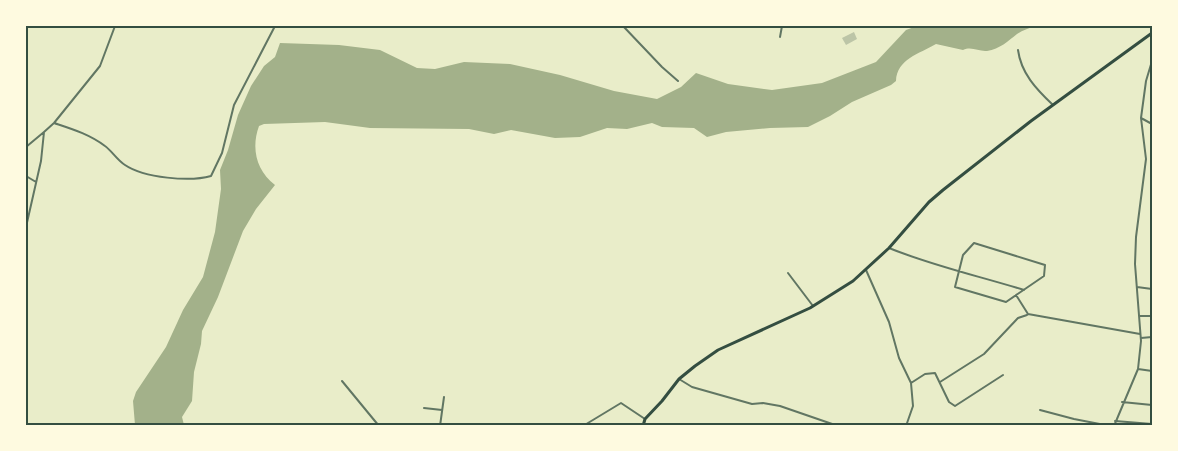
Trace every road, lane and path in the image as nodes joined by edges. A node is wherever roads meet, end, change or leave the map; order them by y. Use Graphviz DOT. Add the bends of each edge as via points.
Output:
graph roads {
  1 [pos="115,26"];
  2 [pos="275,26"];
  3 [pos="623,26"];
  4 [pos="783,26"];
  5 [pos="1152,33"];
  6 [pos="780,37"];
  7 [pos="1018,50"];
  8 [pos="1152,61"];
  9 [pos="678,81"];
  10 [pos="1053,105"];
  11 [pos="1141,118"];
  12 [pos="54,123"];
  13 [pos="1152,124"];
  14 [pos="44,132"];
  15 [pos="26,147"];
  16 [pos="26,176"];
  17 [pos="36,182"];
  18 [pos="26,227"];
  19 [pos="889,248"];
  20 [pos="866,270"];
  21 [pos="959,270"];
  22 [pos="788,273"];
  23 [pos="1137,287"];
  24 [pos="1152,289"];
  25 [pos="1024,290"];
  26 [pos="1016,295"];
  27 [pos="813,306"];
  28 [pos="1028,314"];
  29 [pos="1140,316"];
  30 [pos="1152,316"];
  31 [pos="1141,336"];
  32 [pos="1152,337"];
  33 [pos="1138,369"];
  34 [pos="1152,371"];
  35 [pos="1003,375"];
  36 [pos="679,379"];
  37 [pos="342,381"];
  38 [pos="940,382"];
  39 [pos="910,383"];
  40 [pos="444,397"];
  41 [pos="1122,402"];
  42 [pos="1152,405"];
  43 [pos="424,408"];
  44 [pos="442,410"];
  45 [pos="1040,410"];
  46 [pos="645,419"];
  47 [pos="1115,421"];
  48 [pos="1152,424"];
  49 [pos="379,426"];
  50 [pos="440,426"];
  51 [pos="583,426"];
  52 [pos="643,426"];
  53 [pos="838,426"];
  54 [pos="906,426"];
  55 [pos="1112,426"];
  1 -- 12 [label="street" via="100,66"];
  2 -- 12 [label="street" via="234,105 222,153 211,176 201,179 146,174 125,165 83,132"];
  3 -- 9 [label="street"];
  4 -- 6 [label="street"];
  5 -- 10 [label="main road"];
  7 -- 10 [label="street" via="1020,64 1034,87"];
  8 -- 11 [label="street"];
  10 -- 19 [label="main road" via="929,202"];
  11 -- 13 [label="street"];
  11 -- 23 [label="street" via="1146,159 1136,237"];
  12 -- 14 [label="street"];
  14 -- 15 [label="street"];
  14 -- 17 [label="street"];
  16 -- 17 [label="street"];
  17 -- 18 [label="street"];
  19 -- 20 [label="main road"];
  19 -- 21 [label="street" via="945,269"];
  20 -- 27 [label="main road"];
  20 -- 39 [label="street"];
  21 -- 25 [label="street"];
  21 -- 25 [label="street" via="963,255 974,243 1045,265 1044,276"];
  21 -- 26 [label="street" via="955,288 1006,302"];
  22 -- 27 [label="street"];
  23 -- 24 [label="street"];
  23 -- 29 [label="street"];
  25 -- 26 [label="street"];
  26 -- 28 [label="street"];
  27 -- 36 [label="main road" via="718,350"];
  28 -- 31 [label="street"];
  28 -- 38 [label="street" via="1018,318 984,354"];
  29 -- 30 [label="street"];
  29 -- 31 [label="street"];
  31 -- 32 [label="street"];
  31 -- 33 [label="street"];
  33 -- 34 [label="street"];
  33 -- 41 [label="street"];
  35 -- 38 [label="street" via="955,406"];
  36 -- 46 [label="main road"];
  36 -- 53 [label="street" via="692,387 752,404 780,406"];
  37 -- 49 [label="street"];
  38 -- 39 [label="street" via="931,372"];
  39 -- 54 [label="street" via="913,406"];
  40 -- 44 [label="street"];
  41 -- 42 [label="street"];
  41 -- 47 [label="street"];
  43 -- 44 [label="street"];
  44 -- 50 [label="street"];
  45 -- 55 [label="street"];
  46 -- 51 [label="street" via="621,403"];
  46 -- 52 [label="main road"];
  47 -- 48 [label="street"];
  47 -- 55 [label="street"];
}
